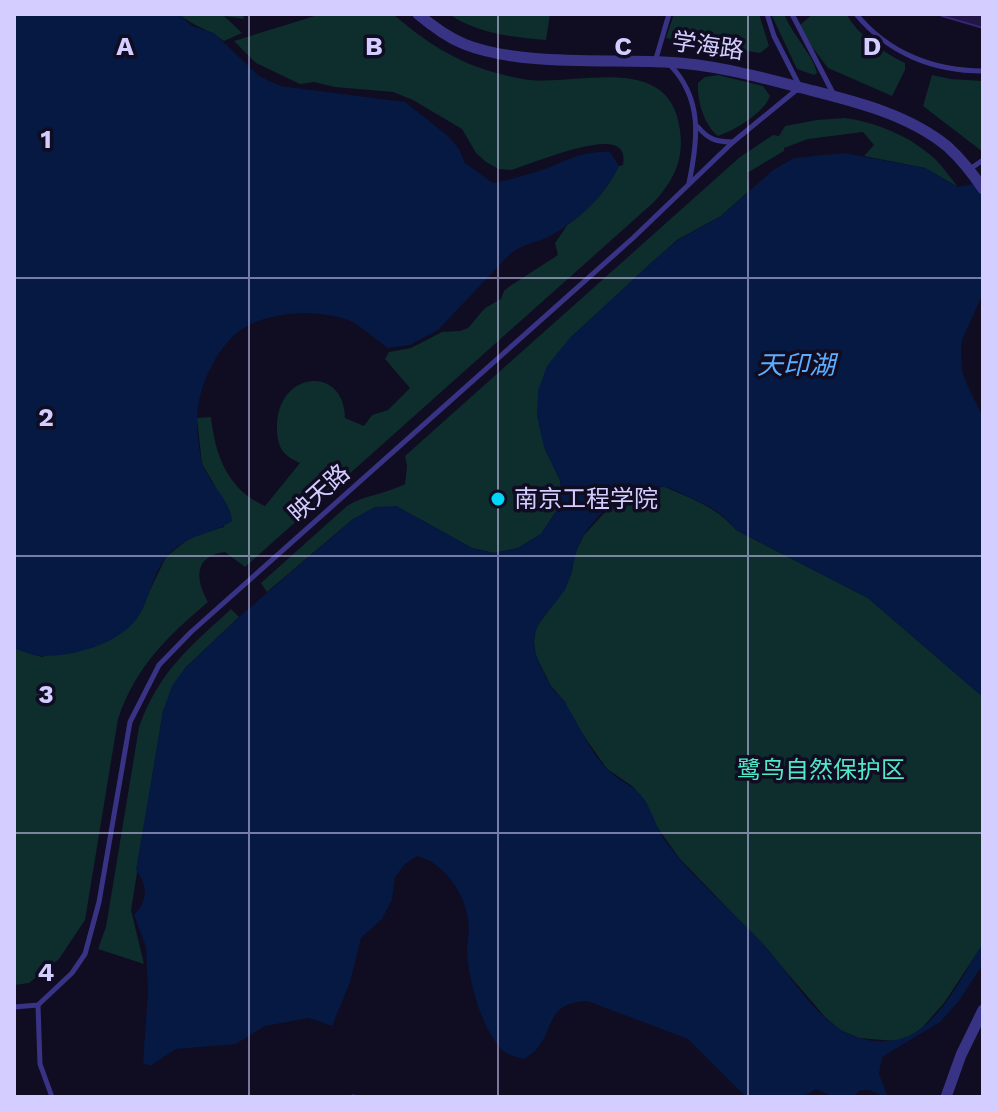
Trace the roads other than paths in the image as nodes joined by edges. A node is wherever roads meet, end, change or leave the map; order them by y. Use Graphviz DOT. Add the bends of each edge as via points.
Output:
graph roads {
  1 [pos="418,14"];
  2 [pos="669,14"];
  3 [pos="767,14"];
  4 [pos="856,14"];
  5 [pos="794,15"];
  6 [pos="660,62"];
  7 [pos="983,71"];
  8 [pos="800,87"];
  9 [pos="835,96"];
  10 [pos="698,126"];
  11 [pos="733,142"];
  12 [pos="983,160"];
  13 [pos="972,173"];
  14 [pos="689,186"];
  15 [pos="983,189"];
  16 [pos="38,1005"];
  17 [pos="14,1007"];
  18 [pos="981,1013"];
  19 [pos="52,1097"];
  20 [pos="946,1097"];
  1 -- 6 [label="street, 学海路" via="464,44 493,52"];
  2 -- 6 [label="lane"];
  3 -- 8 [label="lane"];
  4 -- 7 [label="lane" via="873,34 920,62"];
  5 -- 9 [label="lane"];
  6 -- 8 [label="street, 学海路" via="734,70"];
  6 -- 10 [label="lane" via="680,76 689,91"];
  8 -- 9 [label="street, 学海路"];
  8 -- 11 [label="lane, 映天路"];
  9 -- 13 [label="street, 学海路" via="923,130"];
  10 -- 11 [label="lane" via="717,142"];
  10 -- 14 [label="lane"];
  11 -- 14 [label="lane, 映天路"];
  12 -- 13 [label="lane"];
  13 -- 15 [label="street, 学海路"];
  14 -- 16 [label="lane, 映天路" via="159,665 130,722 85,954"];
  16 -- 17 [label="lane"];
  16 -- 19 [label="lane" via="40,1064"];
  18 -- 20 [label="street"];
}
